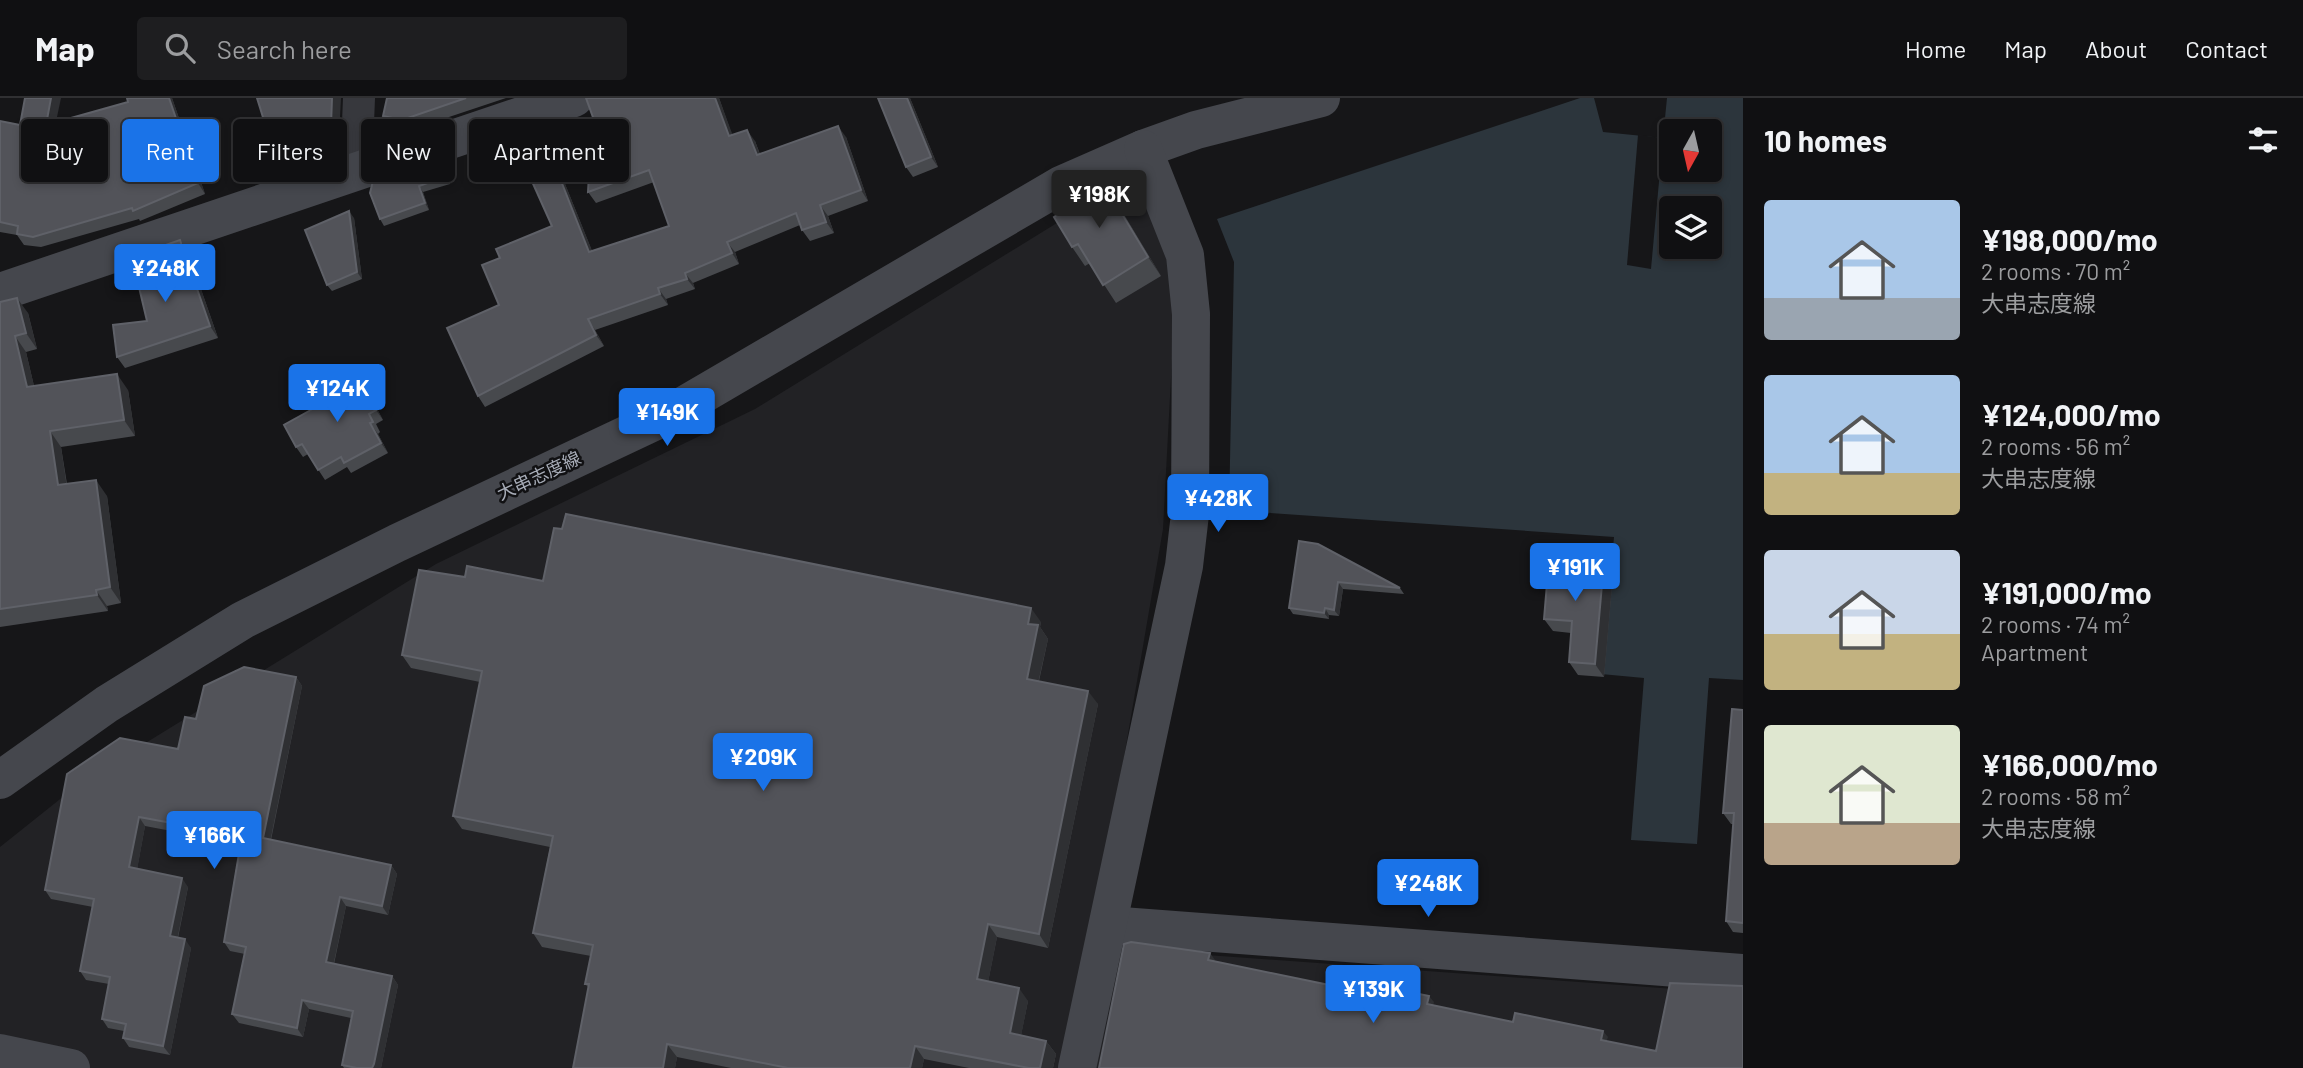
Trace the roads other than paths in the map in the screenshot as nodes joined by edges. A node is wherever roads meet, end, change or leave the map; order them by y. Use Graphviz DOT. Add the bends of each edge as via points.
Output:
graph roads {
  1 [pos="359,98"];
  2 [pos="574,98"];
  3 [pos="1321,98"];
  4 [pos="455,139"];
  5 [pos="1143,149"];
  6 [pos="361,156"];
  7 [pos="361,171"];
  8 [pos="0,292"];
  9 [pos="3,770"];
  10 [pos="1108,925"];
  11 [pos="1743,973"];
  12 [pos="0,1053"];
  13 [pos="71,1068"];
  14 [pos="1077,1068"];
  1 -- 6 [label="street" via="356,118"];
  2 -- 4 [label="main road"];
  3 -- 5 [label="main road, 大串志度線" via="1196,130"];
  5 -- 9 [label="main road, 大串志度線" via="1061,185 664,417 243,620"];
  5 -- 10 [label="main road" via="1185,255 1191,314 1190,514 1184,566"];
  7 -- 8 [label="main road"];
  10 -- 11 [label="main road"];
  10 -- 14 [label="main road"];
  12 -- 13 [label="main road"];
}
